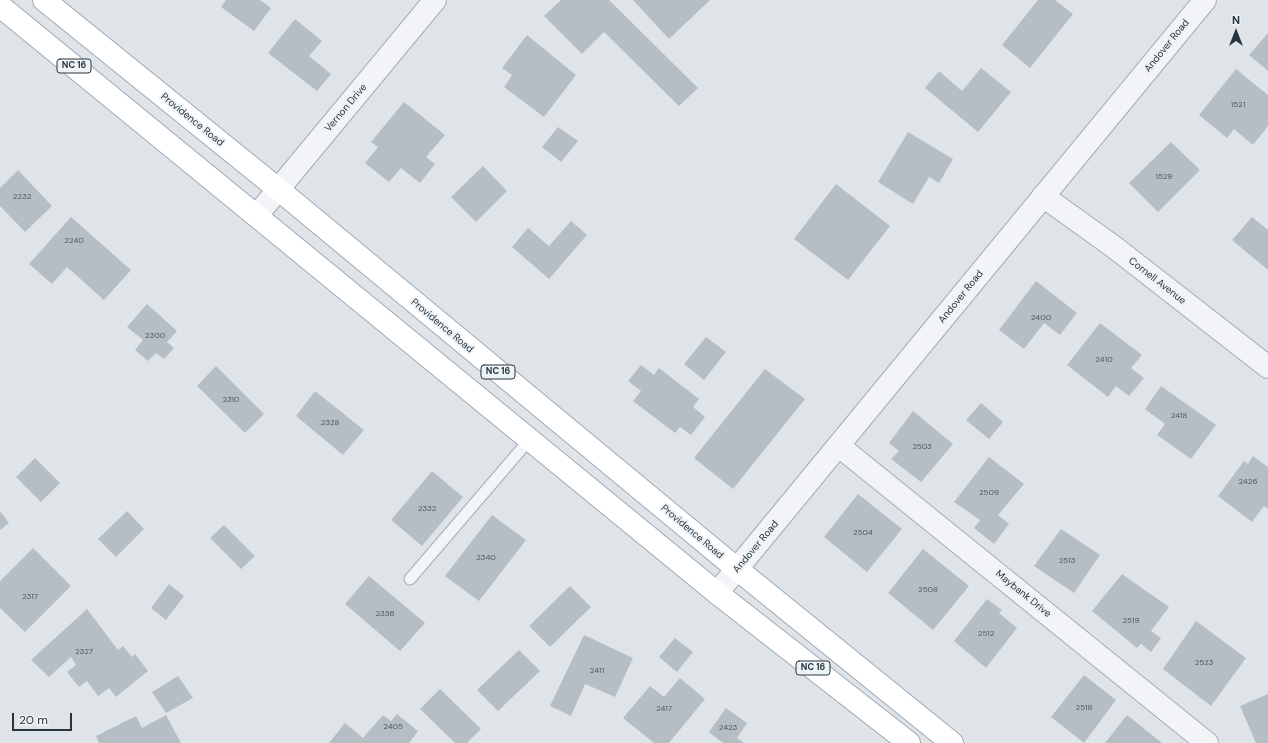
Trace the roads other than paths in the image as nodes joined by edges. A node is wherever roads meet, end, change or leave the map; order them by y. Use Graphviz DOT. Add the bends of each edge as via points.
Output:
graph roads {
  1 [pos="44,0"];
  2 [pos="435,0"];
  3 [pos="1205,0"];
  4 [pos="0,6"];
  5 [pos="278,189"];
  6 [pos="1043,196"];
  7 [pos="257,215"];
  8 [pos="1268,367"];
  9 [pos="530,439"];
  10 [pos="839,446"];
  11 [pos="737,569"];
  12 [pos="410,579"];
  13 [pos="718,593"];
  14 [pos="909,743"];
  15 [pos="952,743"];
  16 [pos="1206,743"];
  1 -- 5 [label="main road, Providence Road / NC 16"];
  2 -- 5 [label="street, Vernon Drive"];
  3 -- 6 [label="street, Andover Road"];
  4 -- 7 [label="main road, NC 16"];
  5 -- 7 [label="street, Vernon Drive"];
  5 -- 11 [label="main road, Providence Road / NC 16"];
  6 -- 8 [label="street, Cornell Avenue" via="1114,247"];
  6 -- 10 [label="street, Andover Road"];
  7 -- 9 [label="main road, NC 16"];
  9 -- 12 [label="lane"];
  9 -- 13 [label="main road, NC 16"];
  10 -- 11 [label="street, Andover Road"];
  10 -- 16 [label="street, Maybank Drive"];
  11 -- 13 [label="street, Andover Road"];
  11 -- 15 [label="main road, Providence Road / NC 16"];
  13 -- 14 [label="main road, NC 16"];
}
